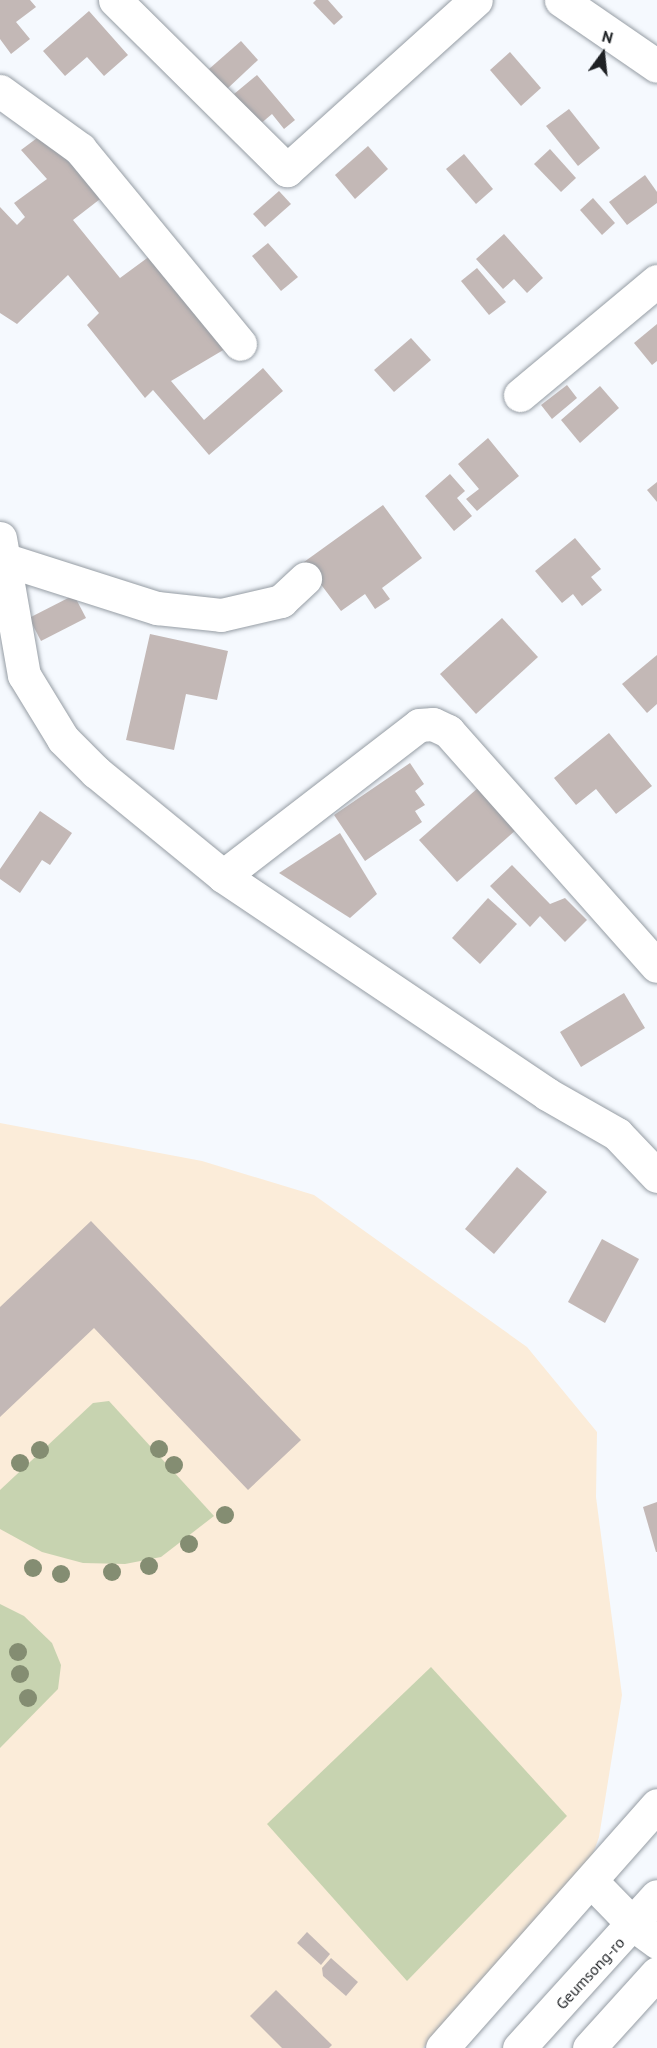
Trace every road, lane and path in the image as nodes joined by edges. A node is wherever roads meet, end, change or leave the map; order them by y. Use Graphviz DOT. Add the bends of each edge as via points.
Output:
graph roads {
  1 [pos="115,0"];
  2 [pos="476,0"];
  3 [pos="561,0"];
  4 [pos="657,66"];
  5 [pos="0,91"];
  6 [pos="657,281"];
  7 [pos="240,344"];
  8 [pos="520,395"];
  9 [pos="2,549"];
  10 [pos="304,579"];
  11 [pos="223,876"];
  12 [pos="657,966"];
  13 [pos="657,1176"];
  14 [pos="657,1805"];
  15 [pos="592,1882"];
  16 [pos="657,1896"];
  17 [pos="646,1934"];
  18 [pos="657,1973"];
  19 [pos="442,2048"];
  20 [pos="519,2048"];
  21 [pos="589,2048"];
  1 -- 2 [label="street" via="286,170"];
  3 -- 4 [label="street"];
  5 -- 7 [label="street" via="80,149"];
  6 -- 8 [label="street"];
  9 -- 10 [label="street" via="157,608 221,615 281,601"];
  9 -- 11 [label="street" via="24,675 63,739"];
  11 -- 12 [label="street" via="419,725 433,724 447,731"];
  11 -- 13 [label="street" via="547,1094 617,1134"];
  14 -- 15 [label="street"];
  15 -- 17 [label="street"];
  15 -- 19 [label="street"];
  16 -- 17 [label="street, Geumsong-ro"];
  17 -- 20 [label="street, Geumsong-ro"];
  18 -- 21 [label="street"];
}
